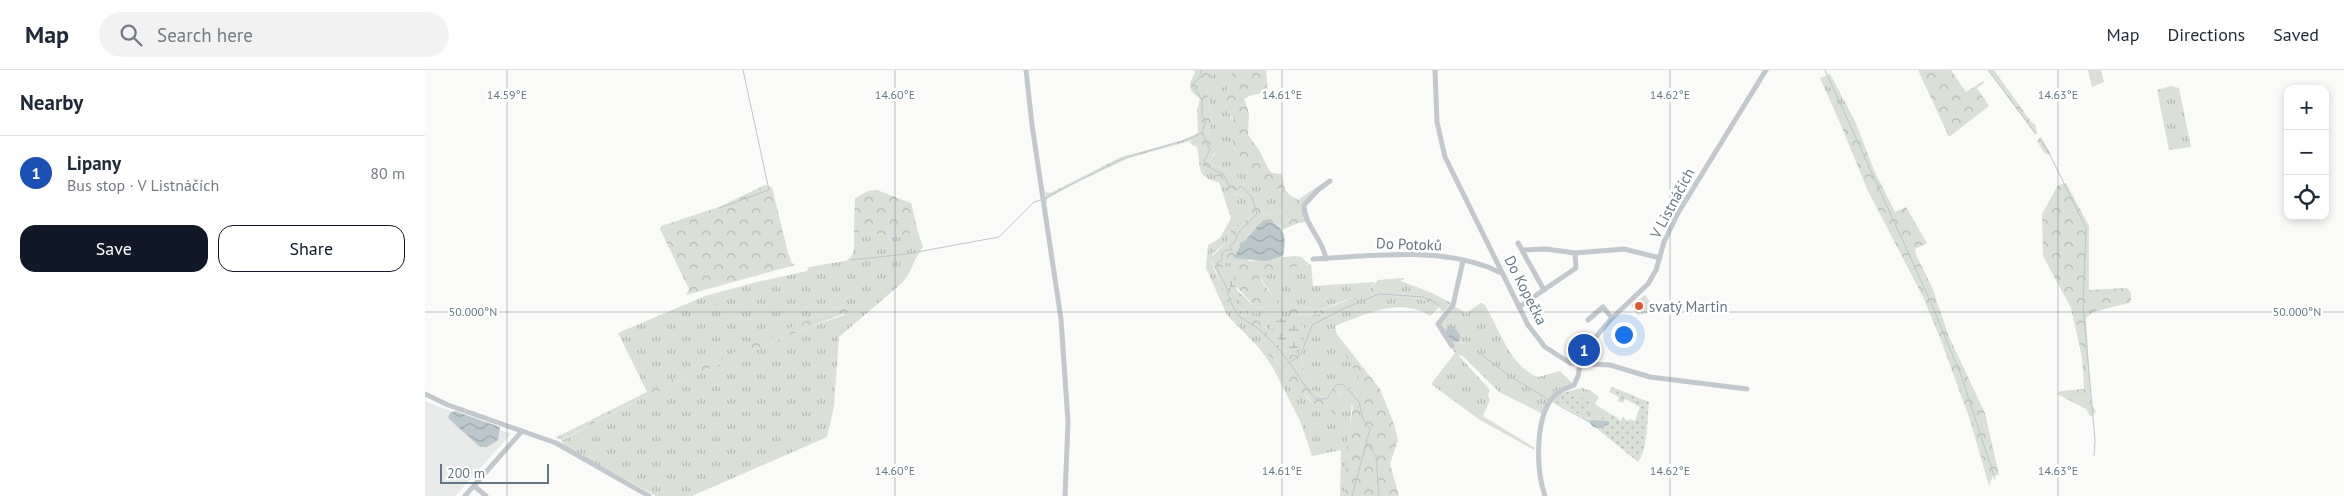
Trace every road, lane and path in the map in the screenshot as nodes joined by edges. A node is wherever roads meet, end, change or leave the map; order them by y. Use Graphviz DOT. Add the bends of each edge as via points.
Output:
graph roads {
  1 [pos="1026,70"];
  2 [pos="1435,70"];
  3 [pos="1766,70"];
  4 [pos="1331,181"];
  5 [pos="1518,243"];
  6 [pos="1522,250"];
  7 [pos="1575,253"];
  8 [pos="1659,258"];
  9 [pos="1313,259"];
  10 [pos="1326,259"];
  11 [pos="1463,261"];
  12 [pos="1502,273"];
  13 [pos="1544,290"];
  14 [pos="1519,307"];
  15 [pos="1612,318"];
  16 [pos="1588,320"];
  17 [pos="1452,346"];
  18 [pos="1579,365"];
  19 [pos="1747,390"];
  20 [pos="425,394"];
  21 [pos="522,431"];
  22 [pos="474,486"];
  23 [pos="465,496"];
  24 [pos="486,496"];
  25 [pos="649,496"];
  26 [pos="1065,496"];
  27 [pos="1545,496"];
  1 -- 26 [label="street" via="1061,319 1068,422"];
  2 -- 12 [label="street, Do Kopečka" via="1439,138 1445,157"];
  3 -- 8 [label="street, V Listnáčích" via="1678,213"];
  4 -- 10 [label="street" via="1304,205"];
  5 -- 6 [label="street"];
  6 -- 7 [label="street"];
  6 -- 13 [label="street"];
  7 -- 8 [label="street" via="1624,249"];
  7 -- 13 [label="street" via="1576,268"];
  8 -- 15 [label="street, V Listnáčích" via="1648,284"];
  9 -- 10 [label="street, Do Potoků"];
  10 -- 11 [label="street, Do Potoků" via="1397,254"];
  11 -- 12 [label="street, Do Potoků"];
  11 -- 17 [label="street" via="1453,305 1438,324"];
  12 -- 14 [label="street, Do Kopečka"];
  13 -- 14 [label="street"];
  14 -- 18 [label="street, Do Kopečka" via="1545,347 1561,360"];
  15 -- 16 [label="street" via="1603,308"];
  15 -- 18 [label="street, V Listnáčích" via="1590,344"];
  18 -- 19 [label="street, Do Kopečka" via="1610,365 1650,377"];
  18 -- 27 [label="street, V Listnáčích" via="1574,385 1562,390 1551,401 1540,436 1539,472"];
  20 -- 21 [label="street"];
  21 -- 22 [label="street"];
  21 -- 25 [label="street" via="556,443"];
  22 -- 23 [label="street"];
  22 -- 24 [label="street"];
}
